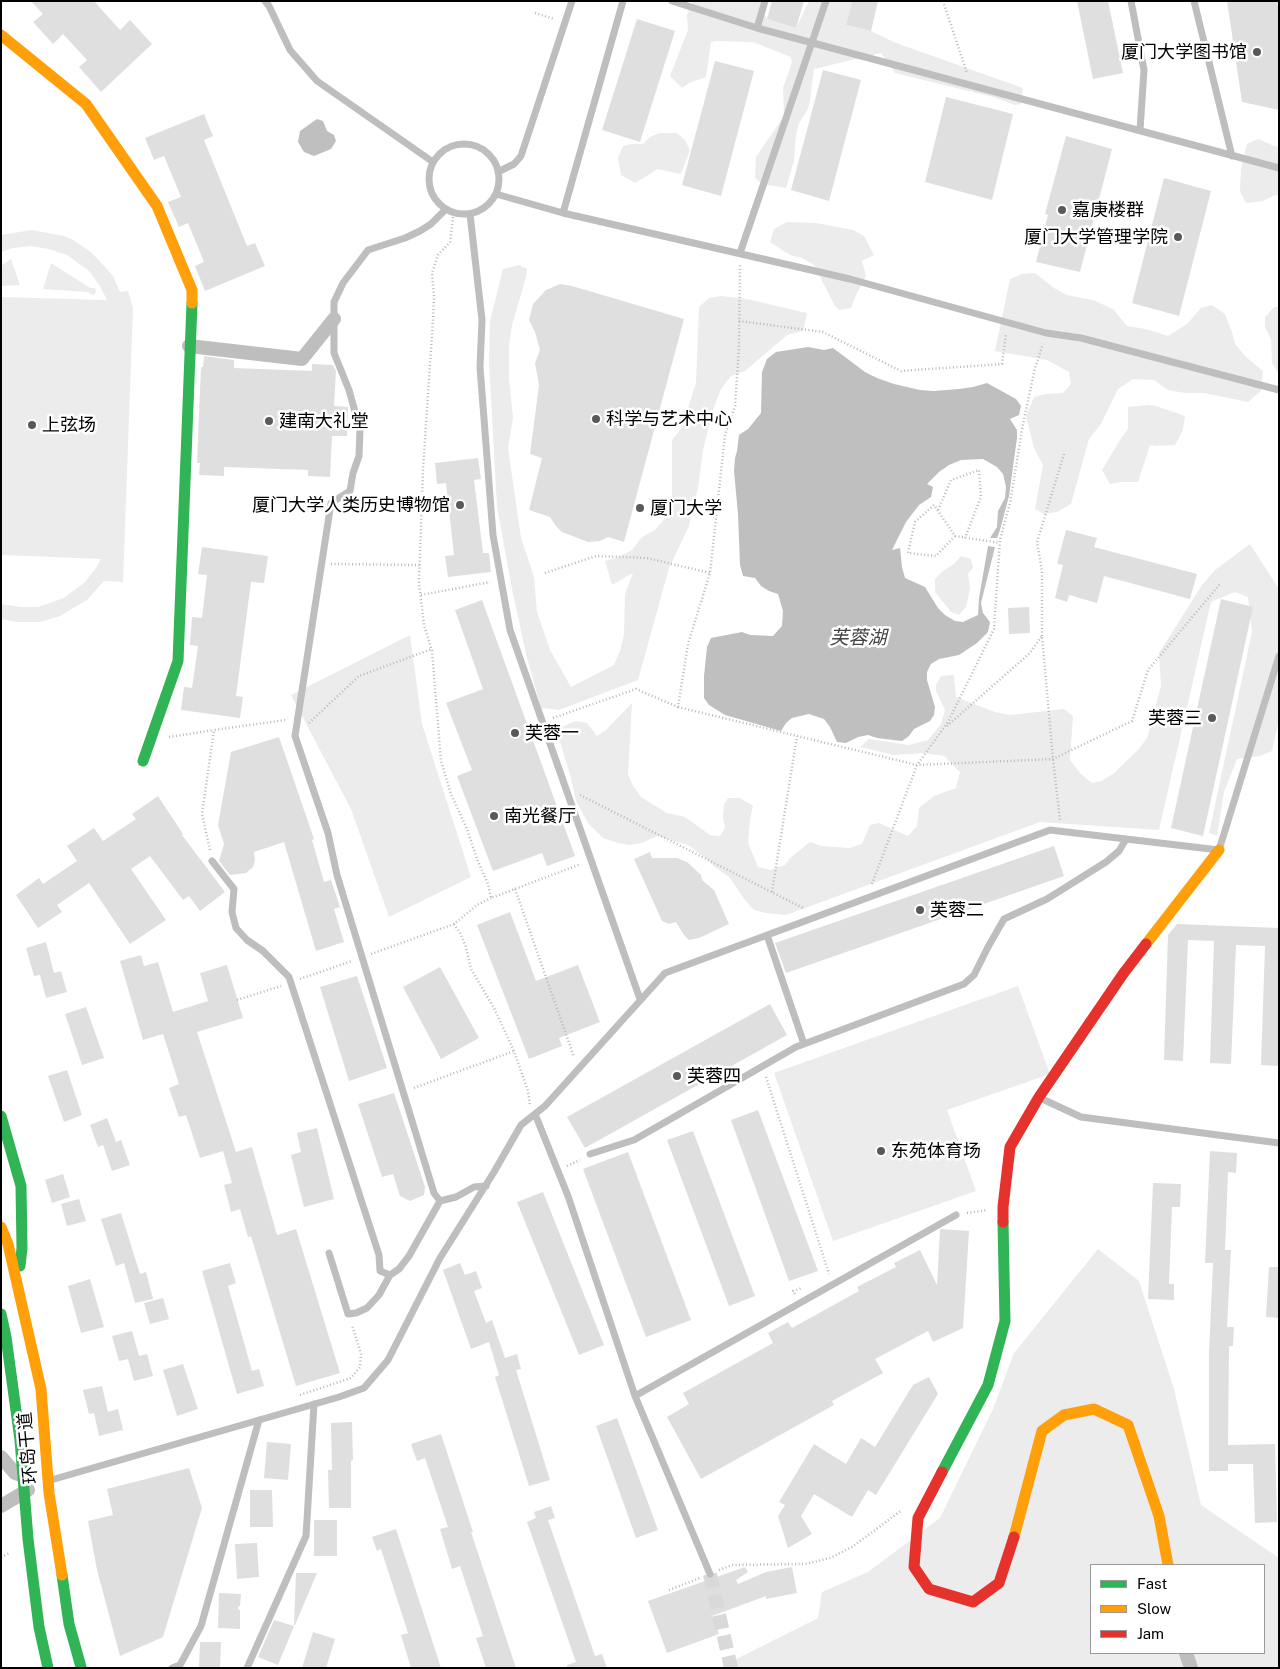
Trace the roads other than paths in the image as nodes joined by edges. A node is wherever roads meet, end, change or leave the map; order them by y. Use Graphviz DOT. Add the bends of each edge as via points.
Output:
graph roads {
  1 [pos="265,1"];
  2 [pos="572,1"];
  3 [pos="623,1"];
  4 [pos="672,1"];
  5 [pos="765,1"];
  6 [pos="826,1"];
  7 [pos="1130,1"];
  8 [pos="1194,1"];
  9 [pos="757,28"];
  10 [pos="1,35"];
  11 [pos="812,42"];
  12 [pos="1140,130"];
  13 [pos="1232,156"];
  14 [pos="433,162"];
  15 [pos="1279,168"];
  16 [pos="498,172"];
  17 [pos="496,194"];
  18 [pos="445,210"];
  19 [pos="563,212"];
  20 [pos="470,214"];
  21 [pos="740,253"];
  22 [pos="334,319"];
  23 [pos="190,346"];
  24 [pos="1279,390"];
  25 [pos="1279,656"];
  26 [pos="143,762"];
  27 [pos="1126,839"];
  28 [pos="1219,850"];
  29 [pos="212,861"];
  30 [pos="767,935"];
  31 [pos="640,1000"];
  32 [pos="804,1044"];
  33 [pos="1039,1097"];
  34 [pos="535,1114"];
  35 [pos="1,1116"];
  36 [pos="1279,1142"];
  37 [pos="590,1154"];
  38 [pos="486,1186"];
  39 [pos="440,1201"];
  40 [pos="956,1215"];
  41 [pos="1,1227"];
  42 [pos="328,1253"];
  43 [pos="390,1275"];
  44 [pos="1,1314"];
  45 [pos="635,1396"];
  46 [pos="314,1404"];
  47 [pos="4,1408"];
  48 [pos="259,1420"];
  49 [pos="1,1457"];
  50 [pos="45,1481"];
  51 [pos="1,1506"];
  52 [pos="1168,1564"];
  53 [pos="710,1574"];
  54 [pos="1186,1654"];
  55 [pos="81,1667"];
  56 [pos="177,1667"];
  57 [pos="48,1668"];
  58 [pos="247,1668"];
  59 [pos="1191,1668"];
  1 -- 14 [label="lane" via="290,50 317,81"];
  2 -- 16 [label="lane" via="521,156 514,164"];
  3 -- 19 [label="lane"];
  4 -- 9 [label="lane"];
  5 -- 9 [label="lane"];
  6 -- 11 [label="lane"];
  7 -- 12 [label="lane" via="1144,70"];
  8 -- 13 [label="lane"];
  9 -- 11 [label="lane"];
  10 -- 23 [label="main road" via="86,104 157,206 192,290"];
  11 -- 12 [label="lane"];
  11 -- 21 [label="lane"];
  12 -- 13 [label="lane"];
  13 -- 15 [label="lane"];
  14 -- 16 [label="lane" via="450,146 463,144 486,151"];
  14 -- 18 [label="lane" via="430,188"];
  16 -- 17 [label="lane"];
  17 -- 19 [label="lane"];
  17 -- 20 [label="lane" via="489,204"];
  18 -- 20 [label="lane"];
  18 -- 22 [label="lane" via="420,231 368,250 343,283 334,302"];
  19 -- 21 [label="lane"];
  20 -- 31 [label="lane" via="482,320 480,367 484,438 494,535 510,630"];
  21 -- 24 [label="lane"];
  22 -- 23 [label="street" via="302,359"];
  22 -- 39 [label="lane" via="334,353 360,430 359,456 350,491 331,503 295,736 328,833 337,875 434,1193"];
  23 -- 26 [label="main road" via="178,660"];
  25 -- 28 [label="lane"];
  27 -- 28 [label="lane"];
  27 -- 30 [label="lane" via="1050,830"];
  27 -- 32 [label="lane" via="1119,851 1106,862 1047,899 1004,919 974,975 964,984"];
  28 -- 33 [label="main road" via="1123,974"];
  29 -- 43 [label="lane" via="234,889 232,912 236,928 289,977 379,1255 380,1271"];
  30 -- 31 [label="lane" via="665,973"];
  30 -- 32 [label="lane"];
  31 -- 34 [label="lane"];
  32 -- 37 [label="lane" via="634,1140"];
  33 -- 36 [label="lane" via="1081,1117"];
  33 -- 52 [label="main road" via="1010,1147 1003,1207 1005,1321 988,1385 918,1518 914,1567 929,1589 972,1602 999,1583 1042,1431 1064,1415 1094,1409 1128,1425 1159,1516"];
  34 -- 38 [label="lane" via="521,1125"];
  34 -- 45 [label="lane" via="568,1196"];
  35 -- 47 [label="main road" via="22,1186 22,1248"];
  38 -- 39 [label="lane" via="474,1187"];
  38 -- 46 [label="lane" via="440,1258 388,1360 364,1388"];
  39 -- 43 [label="lane" via="409,1256 399,1270"];
  40 -- 45 [label="lane"];
  41 -- 55 [label="main road, 环岛干道" via="10,1253 41,1389 49,1494 69,1624"];
  42 -- 43 [label="lane" via="348,1314 367,1308"];
  44 -- 57 [label="main road, 环岛干道" via="20,1440 39,1627"];
  45 -- 53 [label="lane"];
  46 -- 48 [label="lane"];
  46 -- 58 [label="lane" via="306,1536"];
  48 -- 50 [label="lane"];
  48 -- 56 [label="lane" via="201,1626"];
  49 -- 50 [label="street" via="16,1473"];
  50 -- 51 [label="street"];
  54 -- 59 [label="street"];
}
